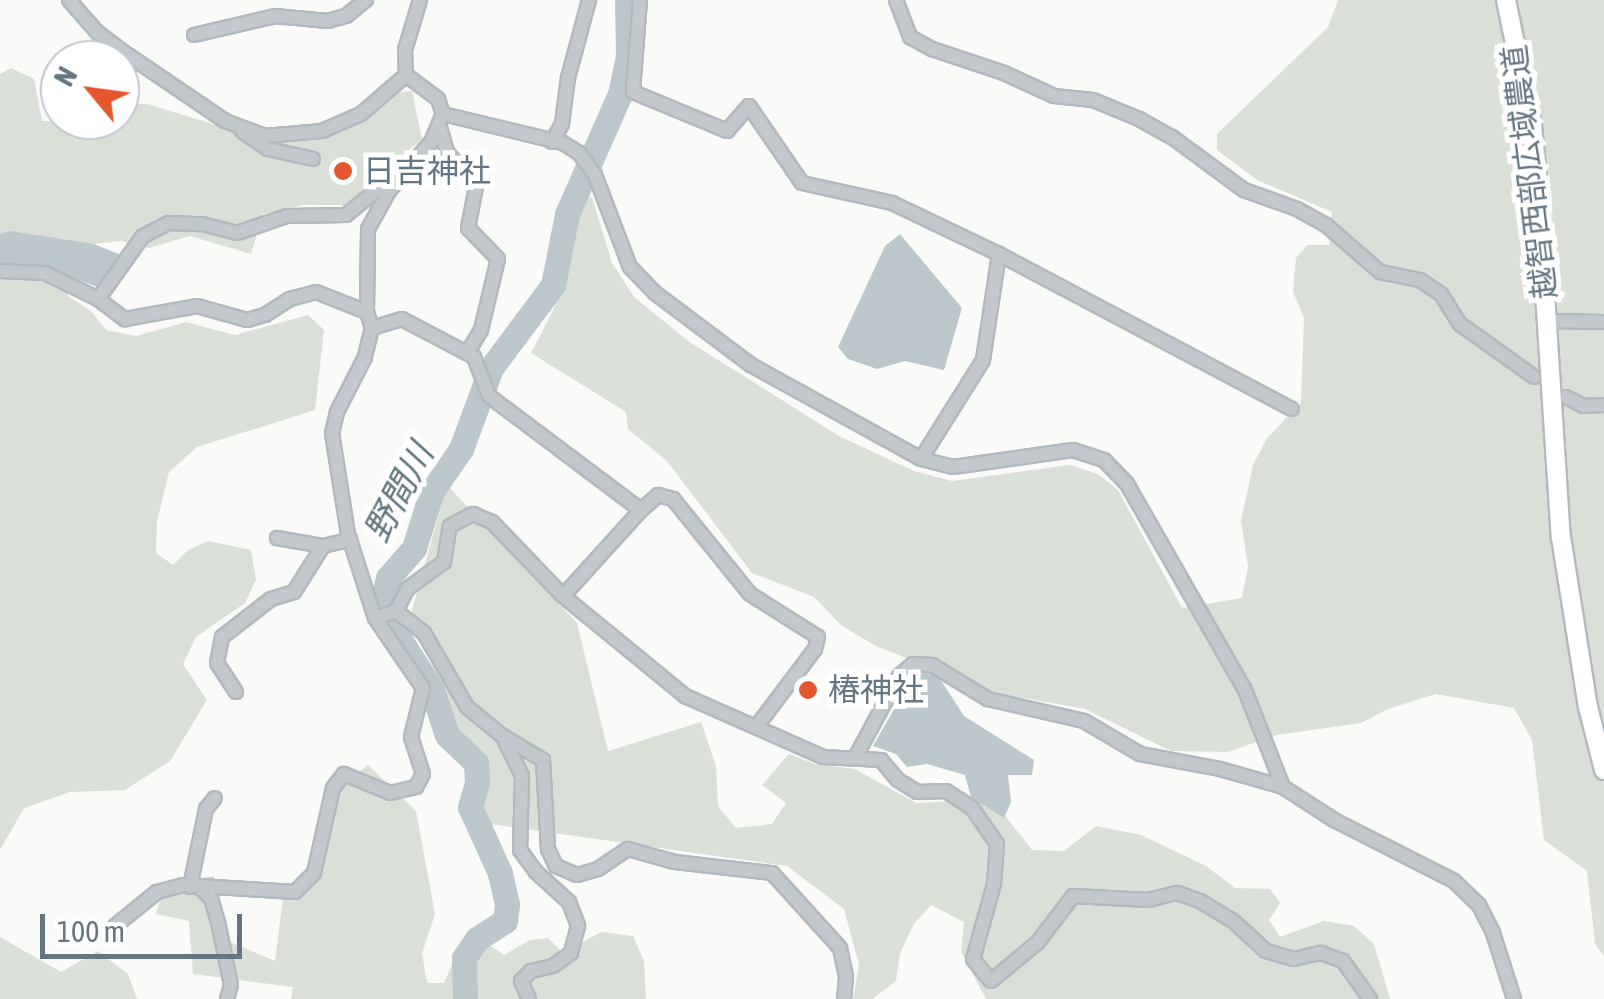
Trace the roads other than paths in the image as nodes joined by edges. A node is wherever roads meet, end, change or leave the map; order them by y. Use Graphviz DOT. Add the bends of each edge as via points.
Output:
graph roads {
  1 [pos="69,0"];
  2 [pos="366,0"];
  3 [pos="420,0"];
  4 [pos="590,0"];
  5 [pos="640,0"];
  6 [pos="896,0"];
  7 [pos="1506,0"];
  8 [pos="194,35"];
  9 [pos="406,75"];
  10 [pos="441,119"];
  11 [pos="234,125"];
  12 [pos="552,142"];
  13 [pos="313,159"];
  14 [pos="411,164"];
  15 [pos="1000,254"];
  16 [pos="0,271"];
  17 [pos="98,299"];
  18 [pos="367,312"];
  19 [pos="1548,322"];
  20 [pos="1604,322"];
  21 [pos="372,328"];
  22 [pos="467,352"];
  23 [pos="1534,377"];
  24 [pos="1566,397"];
  25 [pos="1604,405"];
  26 [pos="1292,409"];
  27 [pos="921,459"];
  28 [pos="641,510"];
  29 [pos="277,538"];
  30 [pos="350,540"];
  31 [pos="323,546"];
  32 [pos="564,596"];
  33 [pos="396,611"];
  34 [pos="375,618"];
  35 [pos="236,692"];
  36 [pos="756,726"];
  37 [pos="501,736"];
  38 [pos="856,756"];
  39 [pos="1604,770"];
  40 [pos="1283,787"];
  41 [pos="215,798"];
  42 [pos="195,887"];
  43 [pos="115,926"];
  44 [pos="228,999"];
  45 [pos="529,999"];
  46 [pos="844,999"];
  47 [pos="1370,999"];
  48 [pos="1514,999"];
  1 -- 11 [label="street" via="96,32"];
  2 -- 8 [label="street" via="328,21 275,16"];
  3 -- 9 [label="street" via="404,50"];
  4 -- 12 [label="street" via="562,124"];
  5 -- 15 [label="street" via="632,92 727,131 748,106 802,184 892,203"];
  6 -- 23 [label="street" via="910,37 932,49 1054,96 1094,100 1139,119 1244,190 1326,226 1380,272 1420,280 1442,294 1460,324"];
  7 -- 19 [label="street, 越智西部広域農道" via="1532,125"];
  9 -- 10 [label="street" via="438,99"];
  9 -- 11 [label="street" via="362,114 322,131 265,136"];
  10 -- 12 [label="street"];
  10 -- 14 [label="street"];
  10 -- 22 [label="street" via="447,152 476,187 468,228 498,259 481,330"];
  11 -- 13 [label="street" via="268,148"];
  12 -- 27 [label="street" via="579,153 595,174 630,267 655,293 751,365"];
  14 -- 17 [label="street" via="346,215 287,216 237,233 169,224 143,236"];
  14 -- 18 [label="street" via="368,229"];
  15 -- 26 [label="street"];
  15 -- 27 [label="street" via="983,360"];
  16 -- 17 [label="street" via="45,273"];
  17 -- 18 [label="street" via="125,318 196,306 247,320 316,292"];
  18 -- 21 [label="street"];
  19 -- 20 [label="street"];
  19 -- 39 [label="street, 越智西部広域農道" via="1561,537"];
  21 -- 22 [label="street" via="402,319"];
  21 -- 30 [label="street" via="332,433"];
  22 -- 28 [label="street" via="489,396"];
  24 -- 25 [label="street" via="1584,406"];
  27 -- 40 [label="street" via="953,467 1073,450 1104,460 1127,484 1245,690"];
  28 -- 32 [label="street"];
  28 -- 36 [label="street" via="658,495 674,500 750,594 818,637"];
  29 -- 31 [label="street"];
  30 -- 31 [label="street"];
  30 -- 34 [label="street"];
  31 -- 35 [label="street" via="294,592 271,600 222,637 217,663"];
  32 -- 33 [label="street" via="492,522 473,514 450,526 444,562 407,589"];
  32 -- 36 [label="street" via="685,696"];
  33 -- 34 [label="street"];
  33 -- 37 [label="street" via="424,633 467,706"];
  34 -- 42 [label="street" via="423,688 411,737 424,774 416,787 390,793 344,774 332,788 314,873 295,892"];
  36 -- 38 [label="street" via="822,757"];
  37 -- 45 [label="street" via="522,776 520,850 569,902 578,926 571,954 521,980"];
  37 -- 46 [label="street" via="544,760 548,849 556,866 577,875 628,849 674,862 772,873 840,948"];
  38 -- 40 [label="street" via="899,676 913,664 932,665 988,700 1084,721 1140,754"];
  38 -- 47 [label="street" via="881,760 917,792 946,792 972,808 997,844 994,884 973,958 991,981 1038,942 1073,896 1148,900 1177,893 1232,920 1266,951 1294,960 1321,953 1343,961"];
  40 -- 48 [label="street" via="1454,881 1479,905"];
  41 -- 42 [label="street" via="206,809"];
  42 -- 43 [label="street" via="157,892"];
  42 -- 44 [label="street" via="211,898 231,985"];
}
